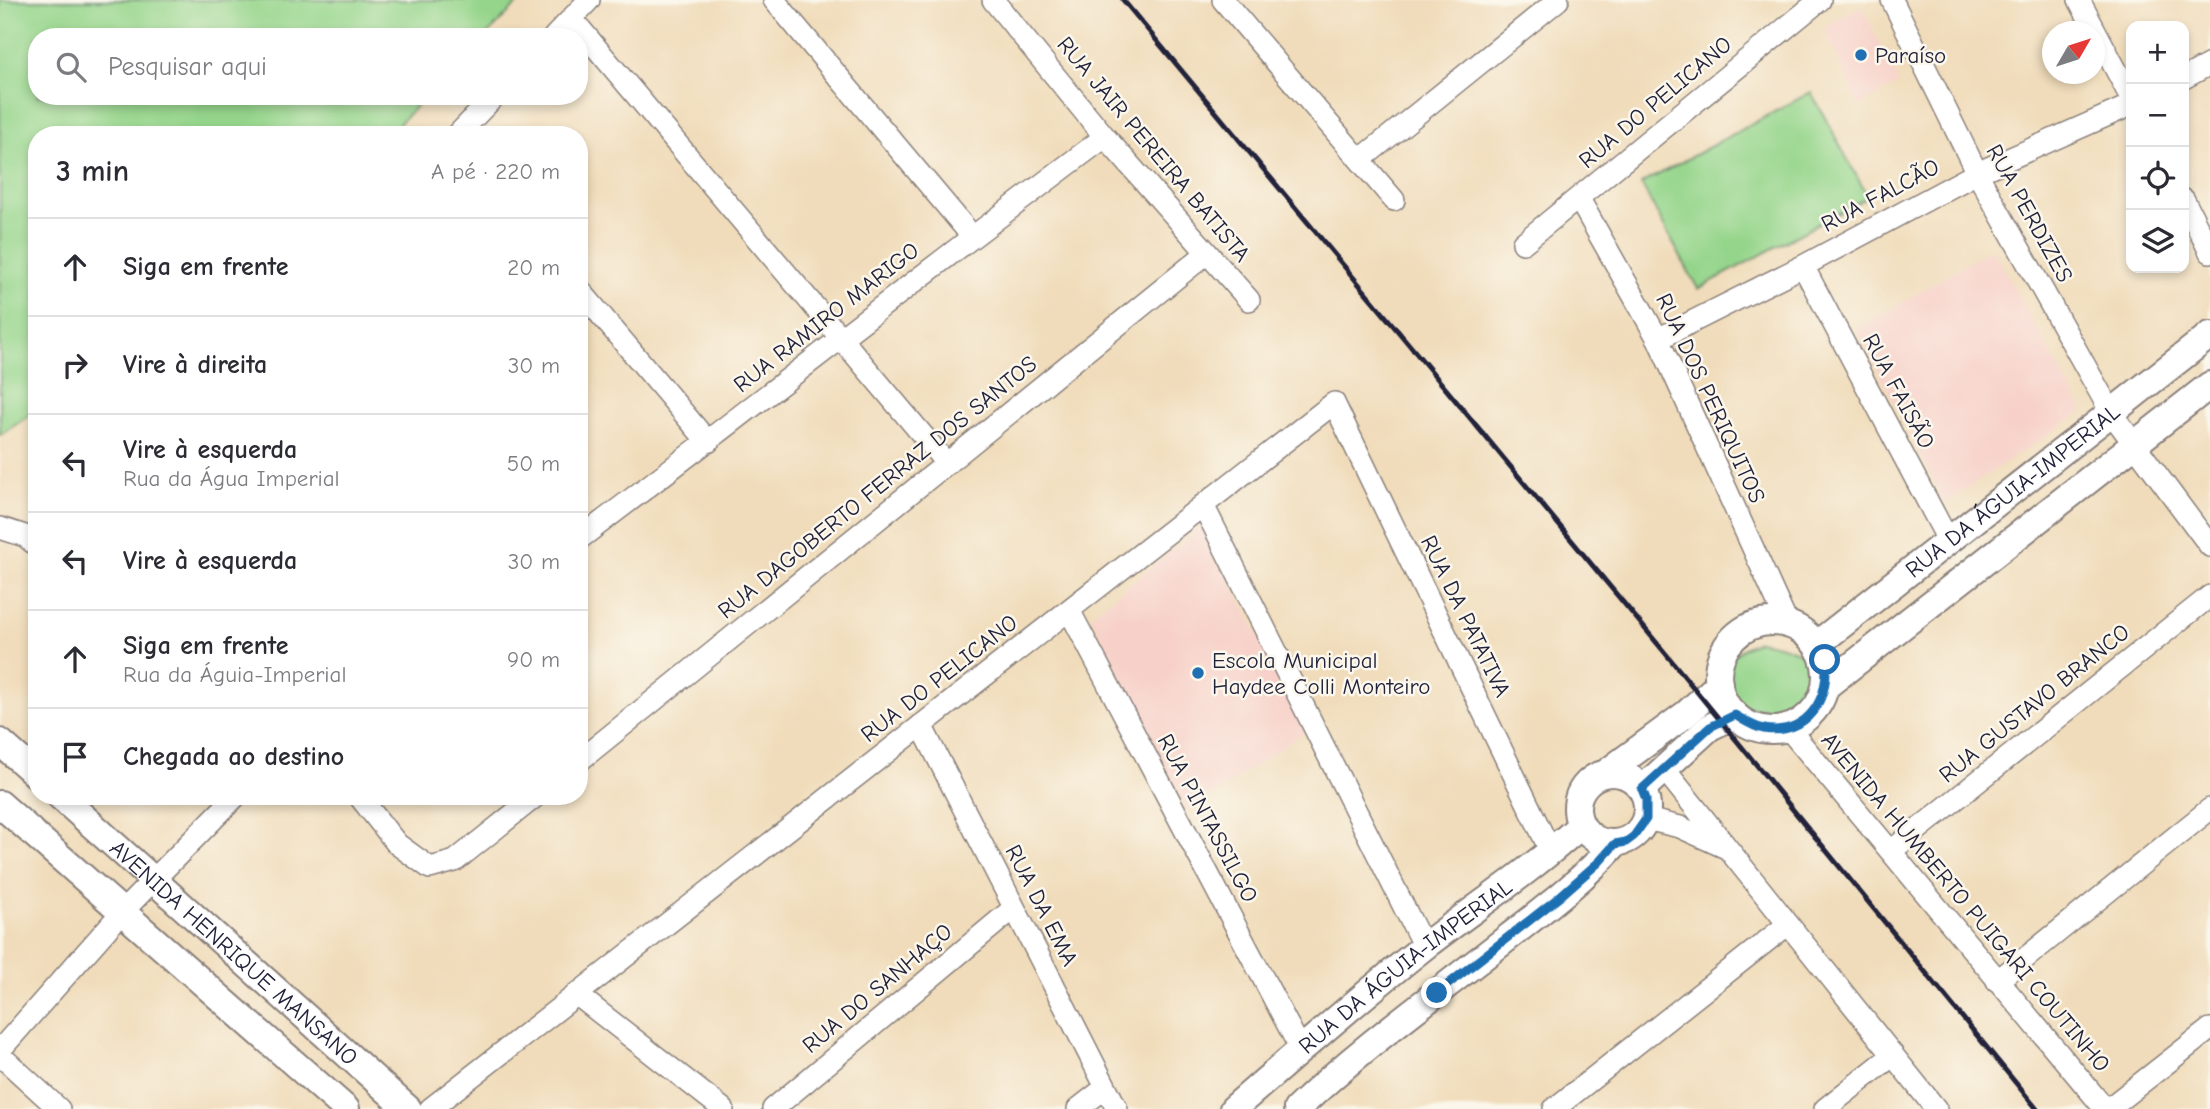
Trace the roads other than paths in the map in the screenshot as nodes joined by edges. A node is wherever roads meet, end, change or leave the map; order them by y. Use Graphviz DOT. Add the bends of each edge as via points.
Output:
graph roads {
  1 [pos="589,0"];
  2 [pos="774,0"];
  3 [pos="993,0"];
  4 [pos="1223,0"];
  5 [pos="1558,0"];
  6 [pos="1820,0"];
  7 [pos="1892,0"];
  8 [pos="2079,0"];
  9 [pos="572,19"];
  10 [pos="563,28"];
  11 [pos="580,28"];
  12 [pos="588,38"];
  13 [pos="2210,64"];
  14 [pos="2189,75"];
  15 [pos="2126,89"];
  16 [pos="486,105"];
  17 [pos="2126,107"];
  18 [pos="466,126"];
  19 [pos="1105,137"];
  20 [pos="1360,160"];
  21 [pos="1977,173"];
  22 [pos="1579,199"];
  23 [pos="1394,200"];
  24 [pos="2189,210"];
  25 [pos="972,236"];
  26 [pos="1523,243"];
  27 [pos="2210,252"];
  28 [pos="1207,254"];
  29 [pos="1803,266"];
  30 [pos="588,300"];
  31 [pos="1249,300"];
  32 [pos="2210,335"];
  33 [pos="1658,339"];
  34 [pos="840,340"];
  35 [pos="2210,385"];
  36 [pos="1334,403"];
  37 [pos="2112,414"];
  38 [pos="708,442"];
  39 [pos="2134,445"];
  40 [pos="947,464"];
  41 [pos="1203,506"];
  42 [pos="0,528"];
  43 [pos="588,532"];
  44 [pos="28,538"];
  45 [pos="1948,540"];
  46 [pos="2210,546"];
  47 [pos="2210,596"];
  48 [pos="1069,610"];
  49 [pos="1787,623"];
  50 [pos="1816,645"];
  51 [pos="1719,684"];
  52 [pos="1826,685"];
  53 [pos="1735,715"];
  54 [pos="921,725"];
  55 [pos="1788,727"];
  56 [pos="0,743"];
  57 [pos="588,754"];
  58 [pos="28,767"];
  59 [pos="1665,770"];
  60 [pos="1606,773"];
  61 [pos="1642,789"];
  62 [pos="0,804"];
  63 [pos="70,805"];
  64 [pos="227,805"];
  65 [pos="366,805"];
  66 [pos="525,805"];
  67 [pos="2210,809"];
  68 [pos="1646,819"];
  69 [pos="1581,825"];
  70 [pos="1615,844"];
  71 [pos="1726,848"];
  72 [pos="1891,851"];
  73 [pos="1551,852"];
  74 [pos="154,881"];
  75 [pos="1014,908"];
  76 [pos="122,912"];
  77 [pos="1787,925"];
  78 [pos="1424,947"];
  79 [pos="1997,981"];
  80 [pos="576,994"];
  81 [pos="2210,1029"];
  82 [pos="1301,1049"];
  83 [pos="0,1050"];
  84 [pos="0,1055"];
  85 [pos="1893,1055"];
  86 [pos="1105,1088"];
  87 [pos="59,1109"];
  88 [pos="346,1109"];
  89 [pos="408,1109"];
  90 [pos="430,1109"];
  91 [pos="723,1109"];
  92 [pos="773,1109"];
  93 [pos="1078,1109"];
  94 [pos="1117,1109"];
  95 [pos="1233,1109"];
  96 [pos="1297,1109"];
  97 [pos="1554,1109"];
  98 [pos="1825,1109"];
  99 [pos="1936,1109"];
  100 [pos="2106,1109"];
  1 -- 9 [label="street"];
  2 -- 25 [label="street"];
  3 -- 19 [label="street, RUA JAIR PEREIRA BATISTA"];
  4 -- 20 [label="street"];
  5 -- 20 [label="street"];
  6 -- 22 [label="street, RUA DO PELICANO"];
  7 -- 21 [label="street, RUA PERDIZES"];
  8 -- 15 [label="street"];
  9 -- 10 [label="street"];
  9 -- 11 [label="street"];
  12 -- 34 [label="street"];
  13 -- 14 [label="street"];
  16 -- 18 [label="street"];
  17 -- 21 [label="street, RUA FALCÃO"];
  19 -- 25 [label="street, RUA RAMIRO MARIGO"];
  19 -- 28 [label="street, RUA JAIR PEREIRA BATISTA"];
  20 -- 23 [label="street"];
  21 -- 29 [label="street, RUA FALCÃO"];
  21 -- 37 [label="street, RUA PERDIZES"];
  22 -- 26 [label="street, RUA DO PELICANO"];
  22 -- 33 [label="street, RUA DOS PERIQUITOS"];
  24 -- 27 [label="street"];
  25 -- 34 [label="street, RUA RAMIRO MARIGO"];
  28 -- 31 [label="street, RUA JAIR PEREIRA BATISTA"];
  28 -- 40 [label="street, RUA DAGOBERTO FERRAZ DOS SANTOS"];
  29 -- 33 [label="street, RUA FALCÃO"];
  29 -- 45 [label="street, RUA FAISÃO"];
  30 -- 38 [label="street"];
  32 -- 37 [label="street, RUA DA ÁGUIA-IMPERIAL"];
  33 -- 49 [label="street, RUA DOS PERIQUITOS"];
  34 -- 38 [label="street, RUA RAMIRO MARIGO"];
  34 -- 40 [label="street"];
  35 -- 39 [label="street, RUA DA ÁGUIA-IMPERIAL"];
  36 -- 41 [label="street, RUA DO PELICANO"];
  36 -- 73 [label="street, RUA DA PATATIVA"];
  37 -- 39 [label="street, RUA PERDIZES"];
  37 -- 45 [label="street, RUA DA ÁGUIA-IMPERIAL"];
  38 -- 43 [label="street, RUA RAMIRO MARIGO"];
  39 -- 46 [label="street, RUA PERDIZES"];
  39 -- 52 [label="street, RUA DA ÁGUIA-IMPERIAL"];
  40 -- 57 [label="street, RUA DAGOBERTO FERRAZ DOS SANTOS"];
  41 -- 48 [label="street, RUA DO PELICANO"];
  41 -- 78 [label="street"];
  42 -- 44 [label="street"];
  45 -- 50 [label="street, RUA DA ÁGUIA-IMPERIAL"];
  47 -- 72 [label="street, RUA GUSTAVO BRANCO"];
  48 -- 54 [label="street, RUA DO PELICANO"];
  48 -- 82 [label="street, RUA PINTASSILGO"];
  49 -- 50 [label="street"];
  49 -- 51 [label="street" via="1769,621 1736,635 1719,666"];
  50 -- 52 [label="street" via="1825,660"];
  51 -- 53 [label="street"];
  51 -- 60 [label="street"];
  52 -- 55 [label="street" via="1811,714"];
  53 -- 55 [label="street" via="1767,730"];
  53 -- 59 [label="street" via="1710,727"];
  54 -- 75 [label="street, RUA DA EMA"];
  54 -- 80 [label="street, RUA DO PELICANO"];
  55 -- 72 [label="street, AVENIDA HUMBERTO PUIGARI COUTINHO"];
  56 -- 58 [label="street"];
  59 -- 61 [label="street"];
  59 -- 71 [label="street"];
  60 -- 61 [label="street" via="1626,776"];
  60 -- 69 [label="street" via="1587,783 1580,793 1577,815"];
  61 -- 68 [label="street"];
  62 -- 76 [label="street, AVENIDA HENRIQUE MANSANO"];
  63 -- 74 [label="street, AVENIDA HENRIQUE MANSANO"];
  64 -- 74 [label="street"];
  65 -- 66 [label="street" via="397,844 430,868 455,861"];
  67 -- 79 [label="street"];
  68 -- 70 [label="street" via="1634,836"];
  68 -- 71 [label="street" via="1680,827"];
  69 -- 70 [label="street" via="1595,840"];
  69 -- 73 [label="street, RUA DA ÁGUIA-IMPERIAL"];
  70 -- 96 [label="street, RUA DA ÁGUIA-IMPERIAL" via="1558,898 1349,1060"];
  71 -- 77 [label="street"];
  72 -- 79 [label="street, AVENIDA HUMBERTO PUIGARI COUTINHO"];
  73 -- 78 [label="street, RUA DA ÁGUIA-IMPERIAL"];
  74 -- 76 [label="street"];
  74 -- 89 [label="street, AVENIDA HENRIQUE MANSANO"];
  75 -- 86 [label="street, RUA DA EMA"];
  75 -- 92 [label="street, RUA DO SANHAÇO"];
  76 -- 83 [label="street"];
  76 -- 88 [label="street, AVENIDA HENRIQUE MANSANO"];
  77 -- 85 [label="street"];
  77 -- 97 [label="street"];
  78 -- 82 [label="street, RUA DA ÁGUIA-IMPERIAL"];
  79 -- 100 [label="street, AVENIDA HUMBERTO PUIGARI COUTINHO"];
  80 -- 90 [label="street, RUA DO PELICANO"];
  80 -- 91 [label="street"];
  81 -- 100 [label="street"];
  82 -- 95 [label="street, RUA DA ÁGUIA-IMPERIAL"];
  84 -- 87 [label="street"];
  85 -- 98 [label="street"];
  85 -- 99 [label="street"];
  86 -- 93 [label="street"];
  86 -- 94 [label="street, RUA DA EMA"];
}
